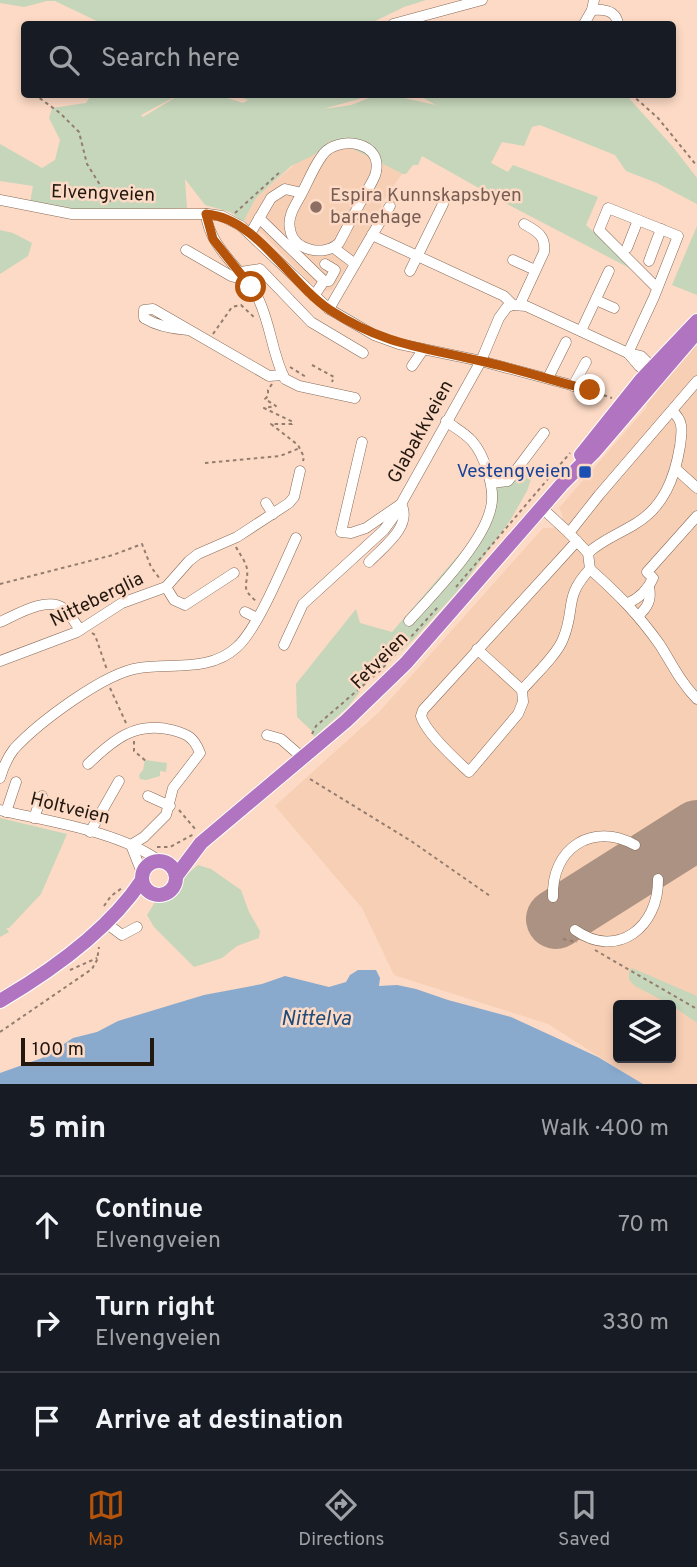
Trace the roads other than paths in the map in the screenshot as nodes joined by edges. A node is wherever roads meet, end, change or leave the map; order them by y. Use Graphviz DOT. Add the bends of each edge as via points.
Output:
graph roads {
  1 [pos="482,0"];
  2 [pos="593,5"];
  3 [pos="404,21"];
  4 [pos="617,21"];
  5 [pos="302,193"];
  6 [pos="0,200"];
  7 [pos="443,204"];
  8 [pos="390,206"];
  9 [pos="206,214"];
  10 [pos="259,218"];
  11 [pos="639,220"];
  12 [pos="524,224"];
  13 [pos="661,229"];
  14 [pos="250,234"];
  15 [pos="372,236"];
  16 [pos="334,248"];
  17 [pos="627,248"];
  18 [pos="186,250"];
  19 [pos="418,256"];
  20 [pos="513,260"];
  21 [pos="649,261"];
  22 [pos="325,264"];
  23 [pos="355,264"];
  24 [pos="536,270"];
  25 [pos="410,271"];
  26 [pos="609,271"];
  27 [pos="242,274"];
  28 [pos="324,281"];
  29 [pos="657,288"];
  30 [pos="314,296"];
  31 [pos="596,300"];
  32 [pos="517,305"];
  33 [pos="614,308"];
  34 [pos="329,309"];
  35 [pos="697,321"];
  36 [pos="188,330"];
  37 [pos="581,331"];
  38 [pos="697,332"];
  39 [pos="566,342"];
  40 [pos="423,350"];
  41 [pos="363,353"];
  42 [pos="628,353"];
  43 [pos="481,361"];
  44 [pos="586,362"];
  45 [pos="412,366"];
  46 [pos="281,372"];
  47 [pos="652,373"];
  48 [pos="548,378"];
  49 [pos="697,381"];
  50 [pos="573,386"];
  51 [pos="590,390"];
  52 [pos="355,398"];
  53 [pos="672,411"];
  54 [pos="446,421"];
  55 [pos="544,433"];
  56 [pos="362,442"];
  57 [pos="676,469"];
  58 [pos="300,471"];
  59 [pos="491,483"];
  60 [pos="697,488"];
  61 [pos="267,503"];
  62 [pos="401,504"];
  63 [pos="542,508"];
  64 [pos="273,514"];
  65 [pos="697,516"];
  66 [pos="573,537"];
  67 [pos="296,538"];
  68 [pos="588,553"];
  69 [pos="369,562"];
  70 [pos="590,569"];
  71 [pos="234,573"];
  72 [pos="166,587"];
  73 [pos="649,587"];
  74 [pos="628,603"];
  75 [pos="245,612"];
  76 [pos="638,616"];
  77 [pos="257,618"];
  78 [pos="409,621"];
  79 [pos="0,622"];
  80 [pos="82,629"];
  81 [pos="284,645"];
  82 [pos="477,649"];
  83 [pos="0,661"];
  84 [pos="522,690"];
  85 [pos="697,699"];
  86 [pos="267,735"];
  87 [pos="296,752"];
  88 [pos="88,764"];
  89 [pos="0,778"];
  90 [pos="16,782"];
  91 [pos="119,782"];
  92 [pos="42,796"];
  93 [pos="148,796"];
  94 [pos="169,808"];
  95 [pos="3,811"];
  96 [pos="34,818"];
  97 [pos="90,832"];
  98 [pos="201,843"];
  99 [pos="131,845"];
  100 [pos="635,845"];
  101 [pos="161,861"];
  102 [pos="177,875"];
  103 [pos="142,877"];
  104 [pos="658,879"];
  105 [pos="154,895"];
  106 [pos="553,897"];
  107 [pos="109,916"];
  108 [pos="136,927"];
  109 [pos="575,930"];
  110 [pos="0,1001"];
  1 -- 3 [label="street"];
  2 -- 4 [label="street" via="615,15"];
  5 -- 10 [label="street" via="279,191"];
  5 -- 16 [label="street" via="289,220 293,238 320,252"];
  5 -- 16 [label="street" via="324,153 333,146 355,142 374,158 376,172"];
  6 -- 9 [label="street, Elvengveien" via="56,212"];
  7 -- 19 [label="street"];
  8 -- 15 [label="street"];
  9 -- 14 [label="street, Elvengveien" via="228,218"];
  9 -- 27 [label="street" via="213,239"];
  10 -- 14 [label="street"];
  10 -- 28 [label="street"];
  11 -- 13 [label="street"];
  11 -- 17 [label="street"];
  11 -- 29 [label="street" via="608,208 598,230"];
  12 -- 24 [label="street" via="544,238 544,253"];
  13 -- 21 [label="street"];
  13 -- 29 [label="street" via="678,236"];
  14 -- 30 [label="street, Elvengveien"];
  15 -- 19 [label="street"];
  15 -- 23 [label="street"];
  16 -- 23 [label="street"];
  18 -- 27 [label="street" via="231,276"];
  19 -- 25 [label="street"];
  19 -- 32 [label="street"];
  20 -- 24 [label="street"];
  22 -- 28 [label="street" via="335,270"];
  23 -- 34 [label="street"];
  24 -- 32 [label="street"];
  26 -- 31 [label="street"];
  27 -- 41 [label="street" via="260,269 311,322"];
  27 -- 46 [label="street" via="268,321"];
  28 -- 30 [label="street"];
  29 -- 42 [label="street"];
  30 -- 34 [label="street, Elvengveien"];
  31 -- 33 [label="street"];
  31 -- 37 [label="street"];
  32 -- 37 [label="street"];
  32 -- 43 [label="street, Glabakkveien" via="507,307 499,318"];
  34 -- 40 [label="street, Elvengveien" via="374,335"];
  35 -- 47 [label="highway, Fetveien"];
  36 -- 46 [label="street" via="269,376"];
  37 -- 42 [label="street"];
  38 -- 47 [label="highway, Fetveien"];
  39 -- 48 [label="street"];
  40 -- 43 [label="street, Elvengveien"];
  40 -- 45 [label="street"];
  42 -- 47 [label="street" via="641,356"];
  43 -- 48 [label="street, Elvengveien"];
  43 -- 54 [label="street, Glabakkveien"];
  44 -- 50 [label="street"];
  46 -- 52 [label="street" via="288,382 299,386"];
  47 -- 63 [label="highway, Fetveien" via="587,460"];
  48 -- 50 [label="street, Elvengveien"];
  49 -- 53 [label="street"];
  50 -- 51 [label="street, Elvengveien"];
  53 -- 57 [label="street" via="680,418 682,429"];
  53 -- 66 [label="street" via="598,495"];
  54 -- 59 [label="street" via="477,446"];
  54 -- 62 [label="street, Glabakkveien"];
  55 -- 59 [label="street" via="508,481"];
  56 -- 62 [label="street, Glabakkveien" via="341,532 366,528"];
  57 -- 60 [label="street"];
  57 -- 68 [label="street" via="666,492 638,523"];
  58 -- 64 [label="street, Nitteberglia" via="293,497"];
  59 -- 78 [label="street" via="491,510 478,537"];
  61 -- 64 [label="street"];
  62 -- 69 [label="street, Glabakkveien" via="405,519"];
  62 -- 81 [label="street, Glabakkveien" via="384,530 303,604"];
  63 -- 66 [label="street"];
  63 -- 98 [label="highway, Fetveien" via="384,685"];
  64 -- 72 [label="street, Nitteberglia" via="198,554"];
  65 -- 73 [label="street" via="647,572 653,578"];
  66 -- 68 [label="street"];
  66 -- 82 [label="street"];
  67 -- 77 [label="street"];
  68 -- 70 [label="street"];
  70 -- 74 [label="street"];
  70 -- 84 [label="street" via="572,594 562,643"];
  71 -- 72 [label="street" via="185,605 174,600"];
  72 -- 80 [label="street, Nitteberglia" via="122,603"];
  73 -- 74 [label="street"];
  73 -- 76 [label="street" via="648,604"];
  74 -- 76 [label="street"];
  75 -- 77 [label="street"];
  76 -- 85 [label="street"];
  77 -- 89 [label="street" via="238,646 220,658 181,667 137,668 110,679 56,713 22,743 9,757"];
  79 -- 80 [label="street" via="54,604 66,610"];
  80 -- 83 [label="street, Nitteberglia"];
  82 -- 84 [label="street"];
  82 -- 84 [label="street" via="421,716 469,772 518,714"];
  86 -- 87 [label="street" via="281,739"];
  88 -- 94 [label="street, Holtveien" via="116,738 131,731 151,727 193,738 200,753 173,788"];
  90 -- 95 [label="street"];
  91 -- 97 [label="street"];
  92 -- 96 [label="street"];
  93 -- 94 [label="street"];
  94 -- 99 [label="street, Holtveien"];
  95 -- 96 [label="street, Holtveien"];
  96 -- 97 [label="street, Holtveien"];
  97 -- 99 [label="street, Holtveien"];
  98 -- 101 [label="highway, Fetveien"];
  98 -- 102 [label="highway, Fetveien"];
  99 -- 101 [label="street, Holtveien"];
  99 -- 103 [label="street, Holtveien"];
  100 -- 106 [label="street" via="606,835 583,840 559,863"];
  101 -- 102 [label="highway" via="171,865"];
  101 -- 103 [label="highway" via="148,864"];
  102 -- 105 [label="highway" via="173,889"];
  103 -- 105 [label="highway"];
  103 -- 107 [label="highway"];
  104 -- 109 [label="street" via="655,906 635,933 601,941"];
  105 -- 107 [label="highway"];
  107 -- 108 [label="street" via="122,935"];
  107 -- 110 [label="highway" via="49,969"];
}
